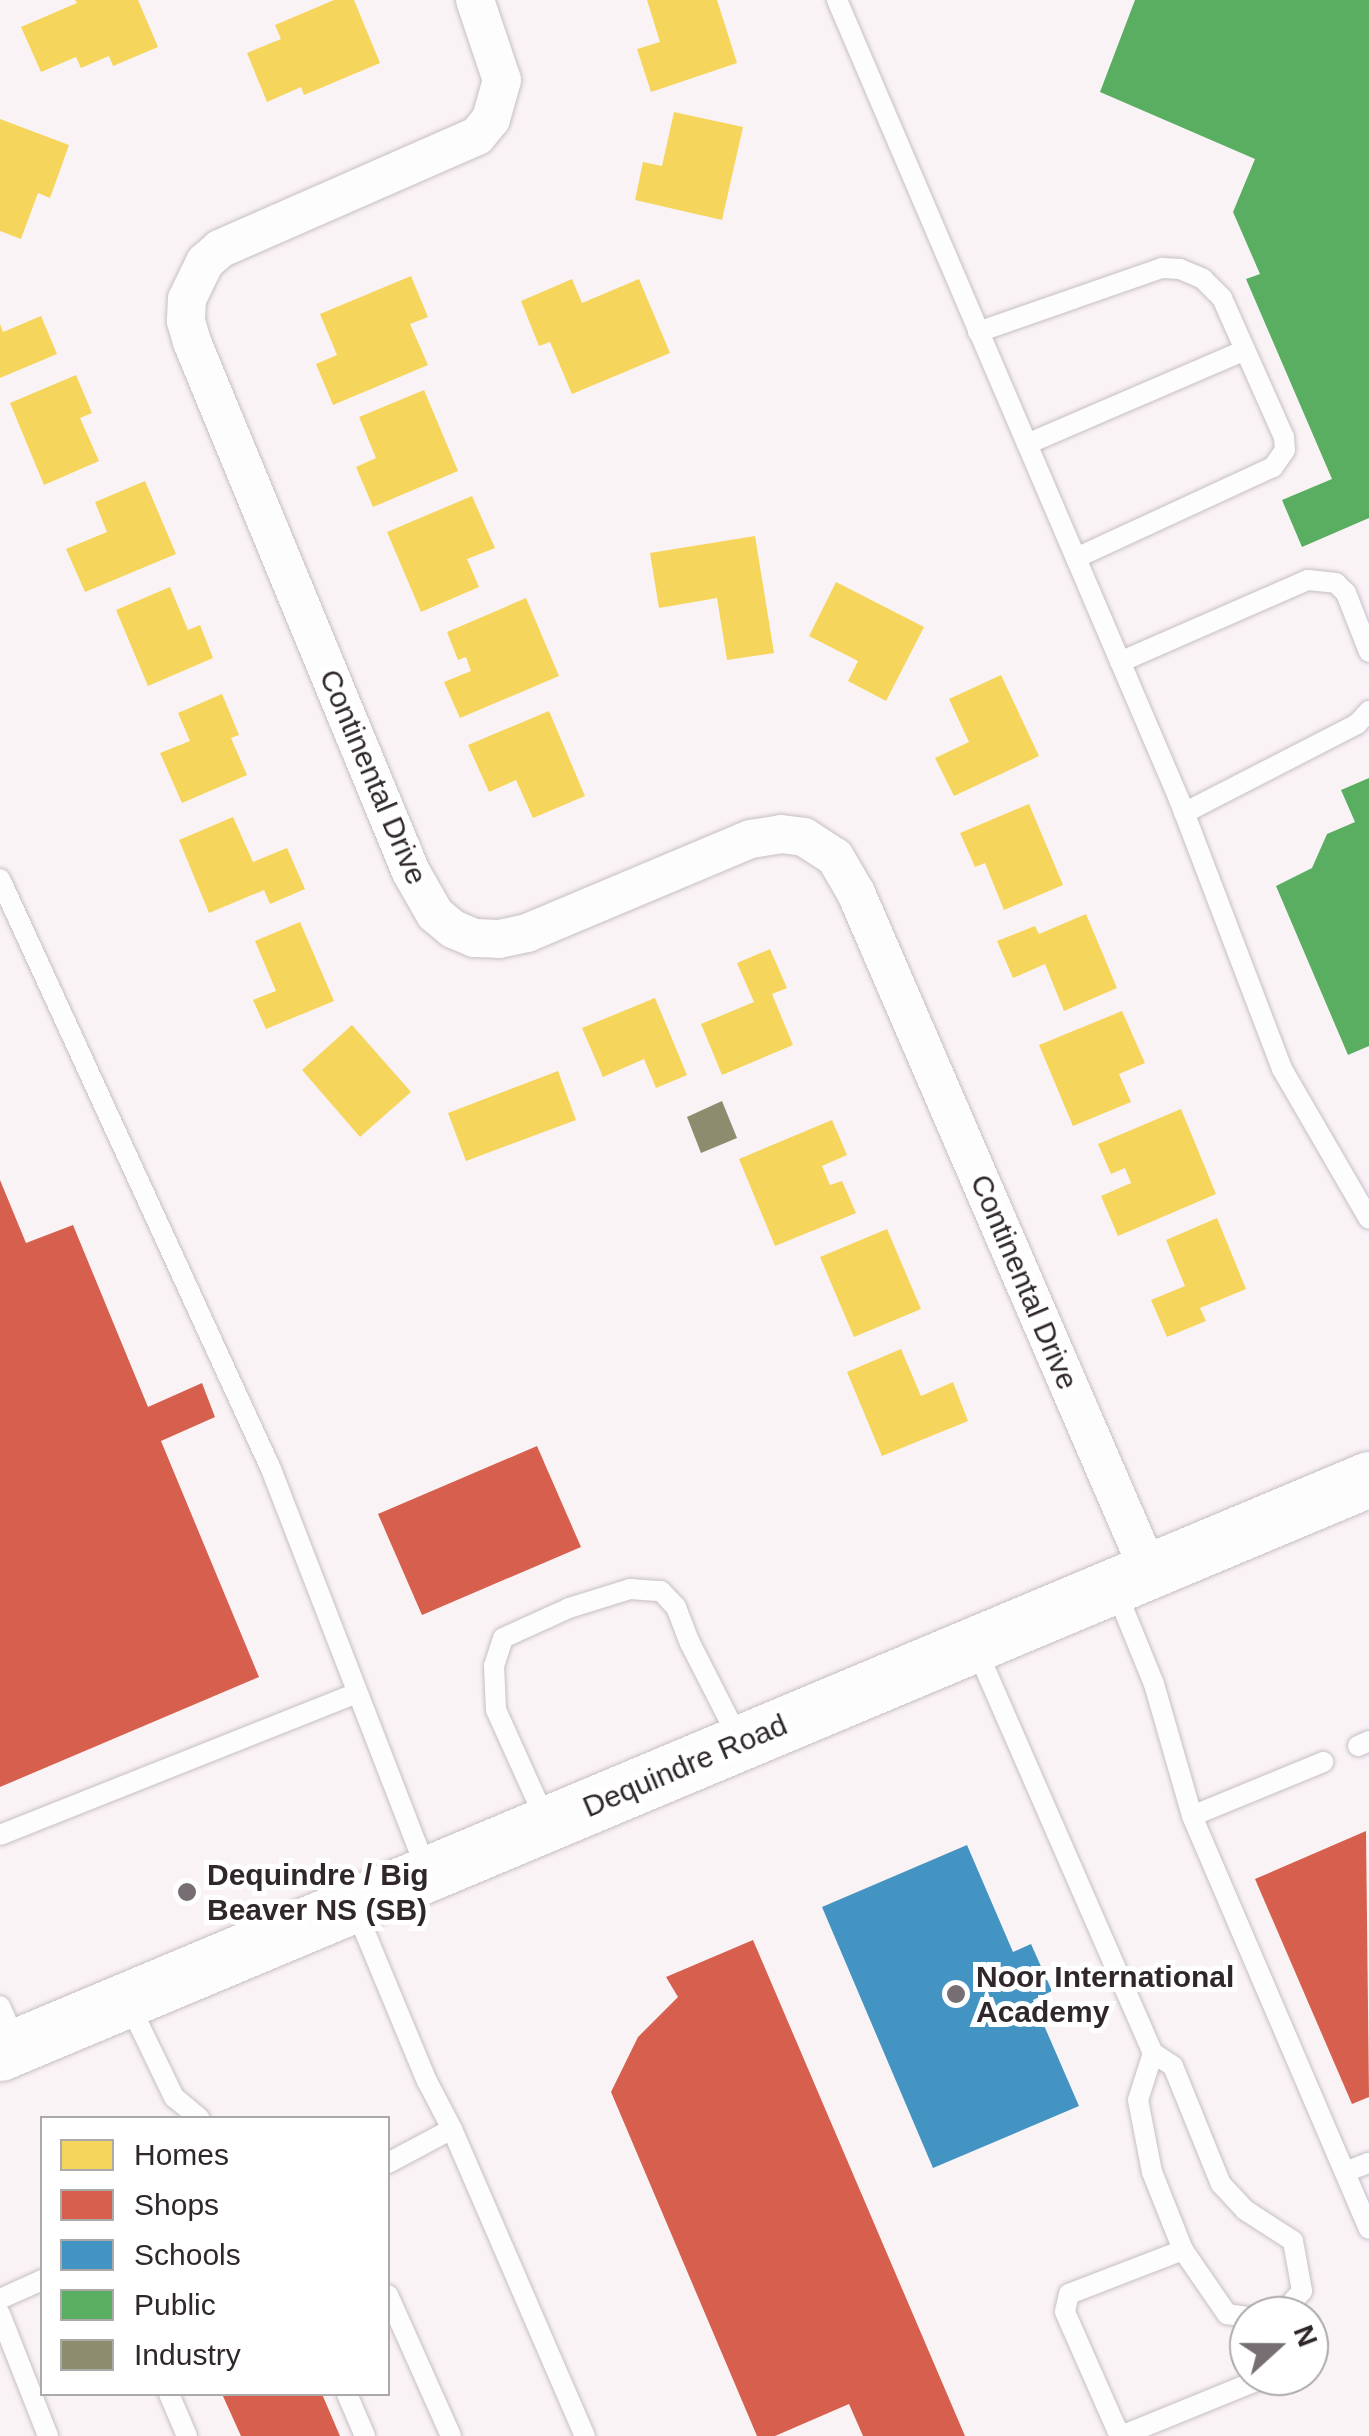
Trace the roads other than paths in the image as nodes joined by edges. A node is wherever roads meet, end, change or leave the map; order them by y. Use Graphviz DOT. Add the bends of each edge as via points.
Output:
graph roads {
  1 [pos="475,0"];
  2 [pos="840,1"];
  3 [pos="978,332"];
  4 [pos="1245,350"];
  5 [pos="1027,444"];
  6 [pos="1076,558"];
  7 [pos="1369,652"];
  8 [pos="1120,662"];
  9 [pos="1369,711"];
  10 [pos="1184,813"];
  11 [pos="0,879"];
  12 [pos="1369,1218"];
  13 [pos="1366,1489"];
  14 [pos="1131,1579"];
  15 [pos="974,1644"];
  16 [pos="356,1693"];
  17 [pos="741,1742"];
  18 [pos="1323,1762"];
  19 [pos="1192,1816"];
  20 [pos="548,1824"];
  21 [pos="0,1835"];
  22 [pos="428,1874"];
  23 [pos="354,1904"];
  24 [pos="127,1999"];
  25 [pos="6,2035"];
  26 [pos="1153,2053"];
  27 [pos="197,2116"];
  28 [pos="452,2129"];
  29 [pos="390,2163"];
  30 [pos="1369,2163"];
  31 [pos="1346,2172"];
  32 [pos="1369,2229"];
  33 [pos="1183,2250"];
  34 [pos="40,2281"];
  35 [pos="1297,2296"];
  36 [pos="390,2299"];
  37 [pos="0,2300"];
  38 [pos="0,2314"];
  39 [pos="1229,2314"];
  40 [pos="1229,2392"];
  41 [pos="170,2396"];
  42 [pos="347,2396"];
  43 [pos="48,2436"];
  44 [pos="187,2436"];
  45 [pos="365,2436"];
  46 [pos="451,2436"];
  47 [pos="585,2436"];
  1 -- 14 [label="street, Continental Drive" via="502,80 491,119 477,136 220,249 204,262 187,299 192,342 411,872 434,914 453,929 499,939 751,839 804,837 835,858 856,893"];
  2 -- 3 [label="lane"];
  3 -- 4 [label="lane" via="1162,268 1180,269 1203,278 1222,298"];
  3 -- 5 [label="lane"];
  4 -- 5 [label="lane"];
  4 -- 6 [label="lane" via="1284,437 1272,468"];
  5 -- 6 [label="lane"];
  6 -- 8 [label="lane"];
  7 -- 8 [label="lane" via="1346,593 1336,583 1308,580"];
  8 -- 10 [label="lane"];
  9 -- 10 [label="lane" via="1357,724"];
  10 -- 12 [label="lane" via="1282,1069"];
  11 -- 16 [label="lane" via="271,1470"];
  13 -- 14 [label="main road, Dequindre Road"];
  14 -- 15 [label="main road, Dequindre Road"];
  14 -- 19 [label="lane"];
  15 -- 17 [label="main road, Dequindre Road"];
  15 -- 26 [label="lane"];
  16 -- 21 [label="lane"];
  16 -- 22 [label="lane"];
  17 -- 20 [label="main road, Dequindre Road"];
  17 -- 20 [label="lane" via="676,1606 660,1591 630,1590 569,1608 502,1638 494,1666 496,1710"];
  18 -- 19 [label="lane"];
  19 -- 31 [label="lane"];
  20 -- 22 [label="main road, Dequindre Road"];
  22 -- 23 [label="main road, Dequindre Road"];
  23 -- 24 [label="main road, Dequindre Road"];
  23 -- 28 [label="lane"];
  24 -- 25 [label="main road, Dequindre Road"];
  24 -- 27 [label="lane" via="174,2097"];
  26 -- 33 [label="lane" via="1138,2100 1152,2172"];
  26 -- 35 [label="lane" via="1172,2066 1221,2184 1244,2210 1293,2241 1302,2291"];
  28 -- 29 [label="lane"];
  28 -- 47 [label="lane"];
  30 -- 31 [label="lane"];
  31 -- 32 [label="lane"];
  33 -- 39 [label="lane"];
  33 -- 40 [label="lane" via="1069,2294 1065,2312 1117,2430 1126,2434"];
  34 -- 37 [label="lane"];
  36 -- 46 [label="lane"];
  38 -- 43 [label="lane"];
  41 -- 44 [label="lane"];
  42 -- 45 [label="lane"];
}
